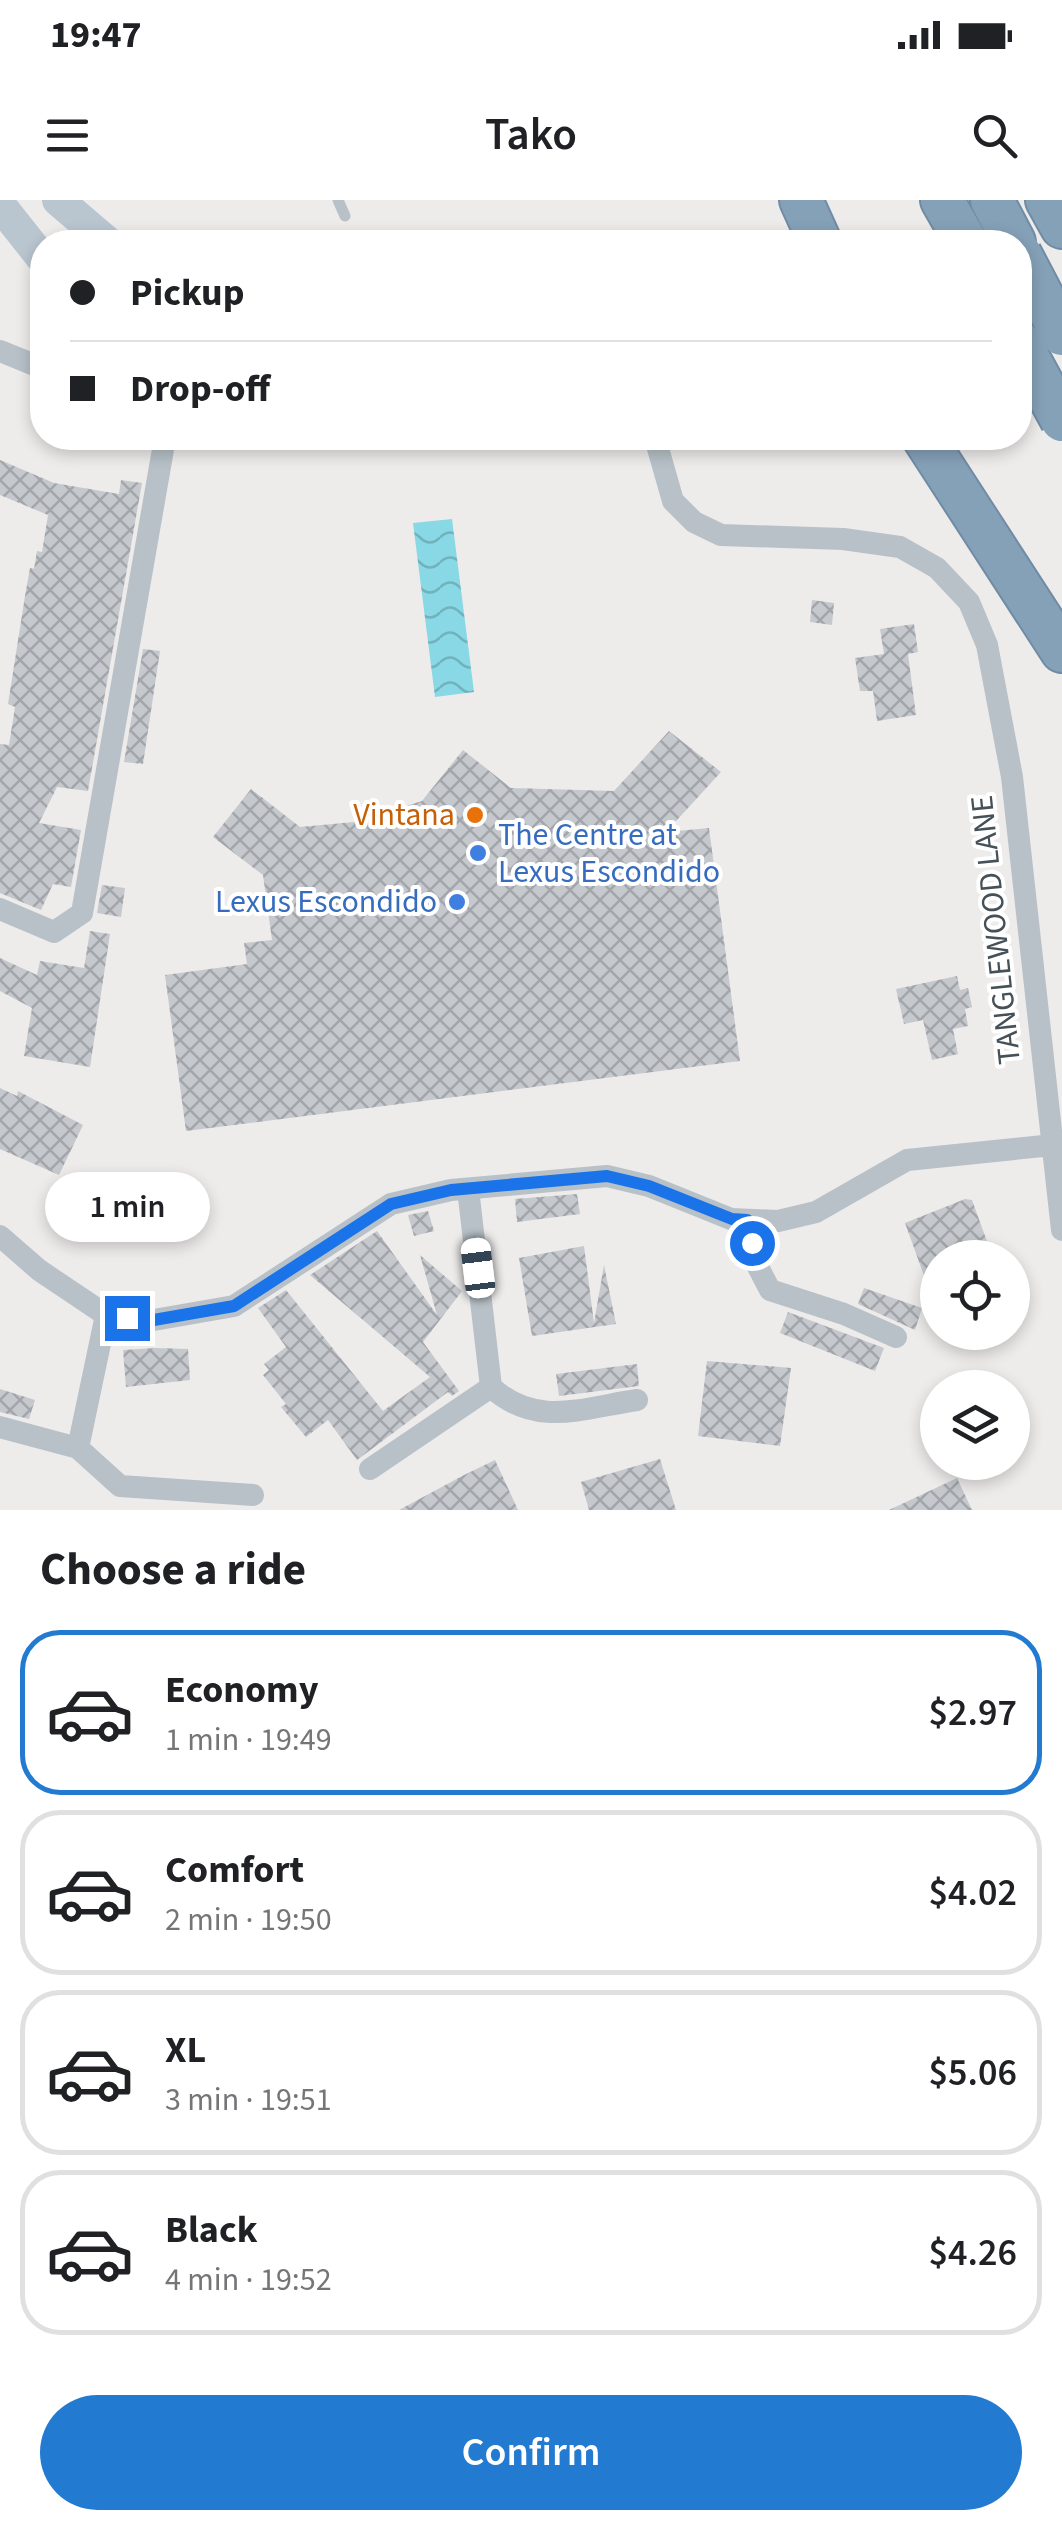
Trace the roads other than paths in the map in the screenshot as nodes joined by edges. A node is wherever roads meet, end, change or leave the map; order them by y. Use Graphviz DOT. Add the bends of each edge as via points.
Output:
graph roads {
  1 [pos="46,200"];
  2 [pos="58,200"];
  3 [pos="338,200"];
  4 [pos="801,200"];
  5 [pos="345,216"];
  6 [pos="4,223"];
  7 [pos="93,230"];
  8 [pos="815,230"];
  9 [pos="30,247"];
  10 [pos="1032,277"];
  11 [pos="1062,288"];
  12 [pos="1032,292"];
  13 [pos="1062,334"];
  14 [pos="0,351"];
  15 [pos="30,363"];
  16 [pos="1062,363"];
  17 [pos="1032,365"];
  18 [pos="1032,368"];
  19 [pos="1062,420"];
  20 [pos="163,450"];
  21 [pos="658,450"];
  22 [pos="932,450"];
  23 [pos="1062,652"];
  24 [pos="0,909"];
  25 [pos="1056,1118"];
  26 [pos="1053,1145"];
  27 [pos="468,1188"];
  28 [pos="747,1220"];
  29 [pos="1062,1230"];
  30 [pos="0,1236"];
  31 [pos="106,1314"];
  32 [pos="896,1337"];
  33 [pos="491,1387"];
  34 [pos="637,1400"];
  35 [pos="0,1427"];
  36 [pos="78,1448"];
  37 [pos="370,1469"];
  38 [pos="253,1494"];
  1 -- 6 [label="main road"];
  2 -- 7 [label="main road"];
  3 -- 5 [label="lane"];
  4 -- 8 [label="highway"];
  6 -- 9 [label="main road"];
  10 -- 13 [label="highway, bridge"];
  11 -- 12 [label="main road"];
  14 -- 15 [label="street"];
  16 -- 18 [label="main road"];
  17 -- 19 [label="highway, bridge"];
  20 -- 24 [label="street" via="82,913 54,932"];
  21 -- 25 [label="street, TANGLEWOOD LANE" via="673,502 694,522 722,535 900,547 937,568 969,602 987,646 1012,777"];
  22 -- 23 [label="highway"];
  25 -- 26 [label="street, TANGLEWOOD LANE"];
  26 -- 28 [label="street" via="907,1160 816,1212 778,1222"];
  26 -- 29 [label="street, TANGLEWOOD LANE"];
  27 -- 28 [label="street" via="607,1176"];
  27 -- 31 [label="street" via="391,1204 234,1306 148,1321"];
  27 -- 33 [label="street"];
  28 -- 32 [label="street" via="770,1290"];
  30 -- 31 [label="street"];
  31 -- 36 [label="street"];
  33 -- 34 [label="street" via="513,1407 549,1414"];
  33 -- 37 [label="street"];
  35 -- 36 [label="street"];
  36 -- 38 [label="street" via="120,1486"];
}
